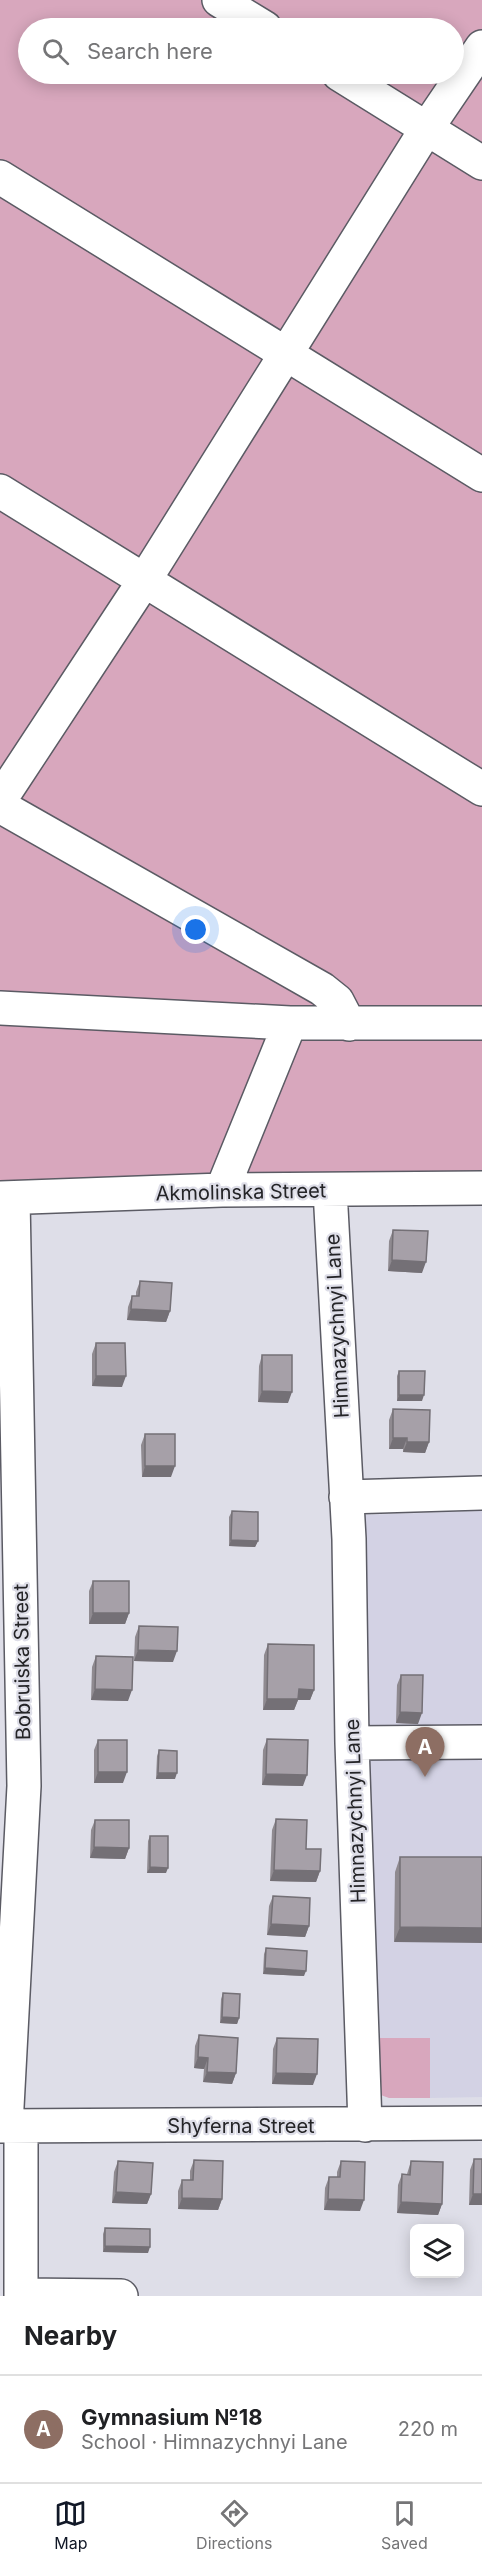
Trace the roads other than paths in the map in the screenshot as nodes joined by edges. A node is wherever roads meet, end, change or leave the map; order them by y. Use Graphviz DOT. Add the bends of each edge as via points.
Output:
graph roads {
  1 [pos="219,0"];
  2 [pos="249,18"];
  3 [pos="482,47"];
  4 [pos="464,74"];
  5 [pos="355,84"];
  6 [pos="457,84"];
  7 [pos="428,128"];
  8 [pos="482,163"];
  9 [pos="0,177"];
  10 [pos="285,355"];
  11 [pos="482,476"];
  12 [pos="0,490"];
  13 [pos="144,581"];
  14 [pos="482,789"];
  15 [pos="0,800"];
  16 [pos="0,806"];
  17 [pos="0,1008"];
  18 [pos="290,1023"];
  19 [pos="482,1023"];
  20 [pos="349,1024"];
  21 [pos="482,1188"];
  22 [pos="222,1190"];
  23 [pos="330,1190"];
  24 [pos="7,1198"];
  25 [pos="482,1493"];
  26 [pos="346,1497"];
  27 [pos="482,1742"];
  28 [pos="352,1743"];
  29 [pos="482,2123"];
  30 [pos="365,2125"];
  31 [pos="9,2126"];
  32 [pos="21,2295"];
  33 [pos="122,2296"];
  1 -- 2 [label="street"];
  3 -- 4 [label="street"];
  5 -- 7 [label="street"];
  6 -- 7 [label="street"];
  7 -- 8 [label="street"];
  7 -- 10 [label="street"];
  9 -- 10 [label="street"];
  10 -- 11 [label="street"];
  10 -- 13 [label="street"];
  12 -- 13 [label="street"];
  13 -- 14 [label="street"];
  13 -- 15 [label="street"];
  16 -- 20 [label="street" via="322,989 337,1002"];
  17 -- 18 [label="street"];
  18 -- 20 [label="street"];
  18 -- 22 [label="street"];
  19 -- 20 [label="street"];
  21 -- 23 [label="street, Akmolinska Street"];
  22 -- 23 [label="street, Akmolinska Street"];
  22 -- 24 [label="street, Akmolinska Street"];
  23 -- 26 [label="street, Himnazychnyi Lane"];
  24 -- 31 [label="street, Bobruiska Street" via="24,1785"];
  25 -- 26 [label="street"];
  26 -- 28 [label="street, Himnazychnyi Lane"];
  27 -- 28 [label="street"];
  28 -- 30 [label="street, Himnazychnyi Lane"];
  29 -- 30 [label="street, Shyferna Street"];
  30 -- 31 [label="street, Shyferna Street"];
  31 -- 32 [label="street, Bobruiska Street"];
  32 -- 33 [label="street"];
}
